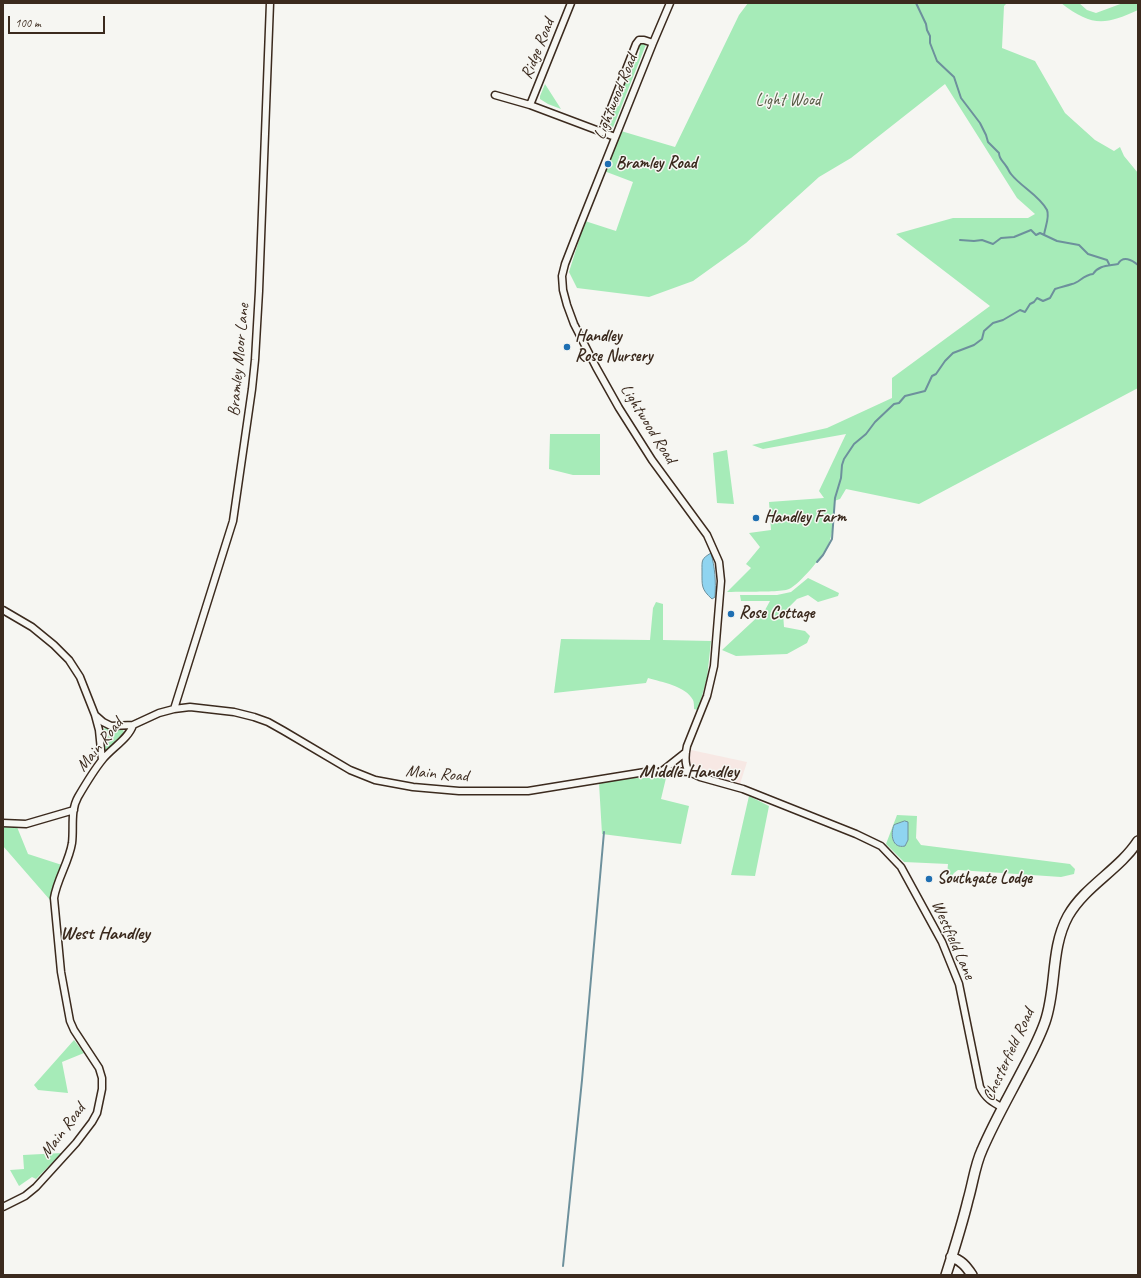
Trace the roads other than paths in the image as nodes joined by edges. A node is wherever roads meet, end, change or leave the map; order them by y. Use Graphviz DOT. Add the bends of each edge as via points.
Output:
graph roads {
  1 [pos="270,3"];
  2 [pos="571,3"];
  3 [pos="670,3"];
  4 [pos="653,43"];
  5 [pos="495,95"];
  6 [pos="530,104"];
  7 [pos="602,131"];
  8 [pos="615,137"];
  9 [pos="3,610"];
  10 [pos="174,709"];
  11 [pos="95,715"];
  12 [pos="133,724"];
  13 [pos="686,752"];
  14 [pos="102,760"];
  15 [pos="662,771"];
  16 [pos="689,772"];
  17 [pos="74,810"];
  18 [pos="3,822"];
  19 [pos="1138,842"];
  20 [pos="1003,1108"];
  21 [pos="3,1207"];
  22 [pos="952,1257"];
  23 [pos="946,1275"];
  24 [pos="972,1275"];
  1 -- 10 [label="street, Bramley Moor Lane" via="256,360 233,521"];
  2 -- 6 [label="street, Ridge Road"];
  3 -- 4 [label="street, Lightwood Road"];
  4 -- 7 [label="street" via="639,40 636,44"];
  4 -- 8 [label="street, Lightwood Road"];
  5 -- 6 [label="street"];
  6 -- 7 [label="street"];
  7 -- 8 [label="street"];
  8 -- 13 [label="street, Lightwood Road" via="565,264 562,276 563,290 574,324 619,408 652,460 707,535 719,562 721,581 714,666 707,696"];
  9 -- 11 [label="street" via="32,627 69,660 80,678"];
  10 -- 12 [label="street, Main Road"];
  10 -- 15 [label="street, Main Road" via="190,707 254,716 350,770 376,780 413,787 459,791 528,791"];
  11 -- 12 [label="street" via="111,726"];
  11 -- 14 [label="street"];
  12 -- 14 [label="street, Main Road" via="130,731"];
  13 -- 15 [label="street"];
  13 -- 16 [label="street, Lightwood Road" via="686,767"];
  14 -- 17 [label="street, Main Road" via="77,798"];
  15 -- 16 [label="street, Main Road"];
  16 -- 20 [label="street, Westfield Lane" via="743,789 856,834 881,846 891,855 905,874 942,942 959,984 980,1087 990,1101"];
  17 -- 18 [label="street" via="26,824"];
  17 -- 21 [label="street, Main Road" via="72,843 54,898 61,972 70,1021 99,1068 102,1089 92,1122 76,1143 36,1187"];
  19 -- 20 [label="main road, Chesterfield Road" via="1113,870 1078,901 1068,916 1060,933 1051,1000 1045,1022"];
  20 -- 22 [label="main road, Chesterfield Road" via="981,1152"];
  22 -- 23 [label="main road, Chesterfield Road"];
  22 -- 24 [label="main road" via="962,1262"];
}
